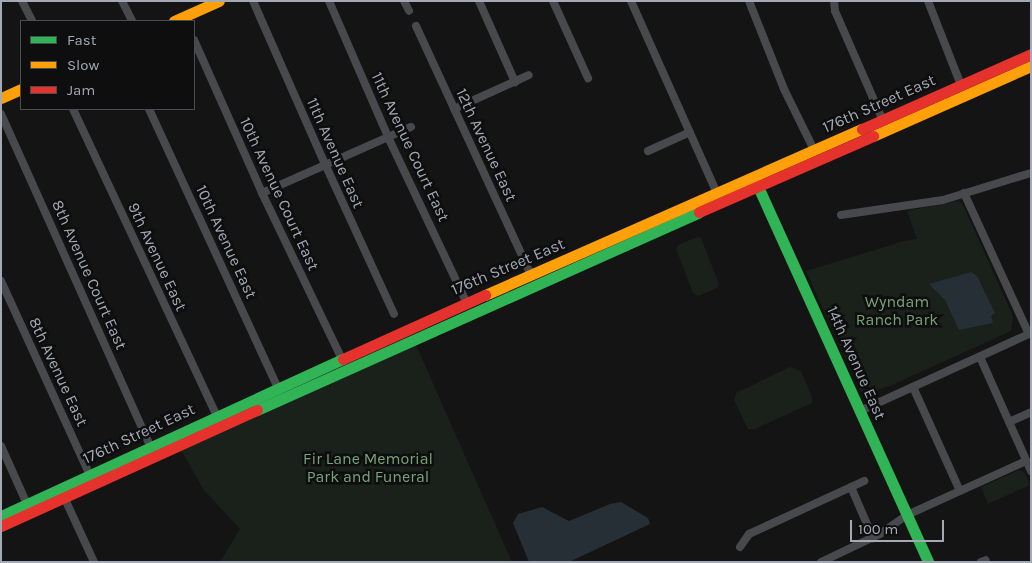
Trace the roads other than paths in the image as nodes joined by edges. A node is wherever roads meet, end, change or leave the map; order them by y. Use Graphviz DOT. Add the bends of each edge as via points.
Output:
graph roads {
  1 [pos="22,1"];
  2 [pos="122,1"];
  3 [pos="219,1"];
  4 [pos="253,1"];
  5 [pos="329,1"];
  6 [pos="404,1"];
  7 [pos="479,1"];
  8 [pos="553,1"];
  9 [pos="630,1"];
  10 [pos="749,1"];
  11 [pos="834,1"];
  12 [pos="928,1"];
  13 [pos="409,12"];
  14 [pos="32,20"];
  15 [pos="132,20"];
  16 [pos="181,20"];
  17 [pos="416,26"];
  18 [pos="195,42"];
  19 [pos="1031,54"];
  20 [pos="1031,66"];
  21 [pos="529,75"];
  22 [pos="588,78"];
  23 [pos="515,82"];
  24 [pos="961,85"];
  25 [pos="20,89"];
  26 [pos="1,98"];
  27 [pos="928,106"];
  28 [pos="454,109"];
  29 [pos="73,110"];
  30 [pos="149,110"];
  31 [pos="1,114"];
  32 [pos="883,120"];
  33 [pos="411,127"];
  34 [pos="690,132"];
  35 [pos="388,137"];
  36 [pos="814,150"];
  37 [pos="648,151"];
  38 [pos="325,164"];
  39 [pos="1031,173"];
  40 [pos="757,183"];
  41 [pos="262,193"];
  42 [pos="717,193"];
  43 [pos="964,193"];
  44 [pos="841,215"];
  45 [pos="652,233"];
  46 [pos="531,275"];
  47 [pos="1,281"];
  48 [pos="467,303"];
  49 [pos="394,314"];
  50 [pos="422,334"];
  51 [pos="1030,334"];
  52 [pos="980,357"];
  53 [pos="342,359"];
  54 [pos="913,387"];
  55 [pos="278,388"];
  56 [pos="860,411"];
  57 [pos="1031,412"];
  58 [pos="217,417"];
  59 [pos="1009,422"];
  60 [pos="1,446"];
  61 [pos="151,448"];
  62 [pos="1026,461"];
  63 [pos="1031,471"];
  64 [pos="90,475"];
  65 [pos="113,475"];
  66 [pos="864,481"];
  67 [pos="850,487"];
  68 [pos="960,491"];
  69 [pos="64,497"];
  70 [pos="27,504"];
  71 [pos="50,504"];
  72 [pos="1,516"];
  73 [pos="907,516"];
  74 [pos="1,526"];
  75 [pos="873,538"];
  76 [pos="740,547"];
  77 [pos="94,562"];
  78 [pos="821,562"];
  79 [pos="928,562"];
  1 -- 14 [label="street"];
  2 -- 15 [label="street"];
  3 -- 16 [label="main road"];
  4 -- 38 [label="street, 11th Avenue East"];
  5 -- 35 [label="street, 11th Avenue Court East"];
  6 -- 13 [label="street"];
  7 -- 23 [label="street"];
  8 -- 22 [label="street"];
  9 -- 34 [label="street"];
  10 -- 36 [label="street" via="784,89"];
  11 -- 32 [label="street" via="835,11"];
  12 -- 24 [label="street"];
  17 -- 28 [label="street, 12th Avenue East"];
  18 -- 41 [label="street, 10th Avenue Court East"];
  19 -- 24 [label="main road, 176th Street East"];
  20 -- 27 [label="main road, 176th Street East"];
  21 -- 23 [label="street"];
  23 -- 28 [label="street"];
  24 -- 27 [label="main road, 176th Street East"];
  25 -- 26 [label="main road"];
  27 -- 32 [label="main road, 176th Street East"];
  27 -- 40 [label="main road, 176th Street East"];
  28 -- 46 [label="street, 12th Avenue East"];
  29 -- 58 [label="street, 9th Avenue East"];
  30 -- 55 [label="street, 10th Avenue East"];
  31 -- 61 [label="street, 8th Avenue Court East"];
  32 -- 36 [label="main road, 176th Street East"];
  33 -- 35 [label="street"];
  34 -- 37 [label="street"];
  34 -- 42 [label="street"];
  35 -- 38 [label="street"];
  35 -- 48 [label="street, 11th Avenue Court East"];
  36 -- 40 [label="main road, 176th Street East"];
  38 -- 41 [label="street"];
  38 -- 49 [label="street, 11th Avenue East"];
  39 -- 43 [label="street"];
  40 -- 42 [label="main road, 176th Street East"];
  40 -- 45 [label="main road, 176th Street East"];
  40 -- 56 [label="main road, 14th Avenue East"];
  41 -- 53 [label="street, 10th Avenue Court East"];
  42 -- 45 [label="main road" via="713,200 659,225"];
  42 -- 46 [label="main road, 176th Street East"];
  43 -- 44 [label="street" via="931,202"];
  43 -- 51 [label="street"];
  45 -- 50 [label="main road, 176th Street East"];
  46 -- 48 [label="main road, 176th Street East"];
  47 -- 64 [label="street, 8th Avenue East"];
  48 -- 50 [label="main road" via="464,310 429,326"];
  48 -- 53 [label="main road, 176th Street East"];
  50 -- 65 [label="main road, 176th Street East"];
  51 -- 52 [label="street"];
  52 -- 54 [label="street"];
  52 -- 59 [label="street"];
  53 -- 55 [label="main road, 176th Street East"];
  54 -- 56 [label="street"];
  54 -- 68 [label="street"];
  55 -- 58 [label="main road, 176th Street East"];
  56 -- 73 [label="main road, 14th Avenue East"];
  57 -- 59 [label="street"];
  58 -- 61 [label="main road, 176th Street East"];
  59 -- 62 [label="street"];
  60 -- 70 [label="street"];
  61 -- 64 [label="main road, 176th Street East"];
  61 -- 65 [label="main road" via="148,453 118,467"];
  62 -- 63 [label="street"];
  62 -- 68 [label="street"];
  64 -- 70 [label="main road, 176th Street East"];
  64 -- 71 [label="main road" via="88,481 58,494"];
  65 -- 69 [label="main road, 176th Street East"];
  66 -- 67 [label="street"];
  67 -- 75 [label="street"];
  67 -- 76 [label="street" via="749,534"];
  68 -- 73 [label="street"];
  69 -- 71 [label="main road, 176th Street East"];
  69 -- 77 [label="street"];
  70 -- 72 [label="main road, 176th Street East"];
  71 -- 74 [label="main road, 176th Street East"];
  73 -- 75 [label="street"];
  73 -- 79 [label="main road, 14th Avenue East"];
  75 -- 78 [label="street"];
}
